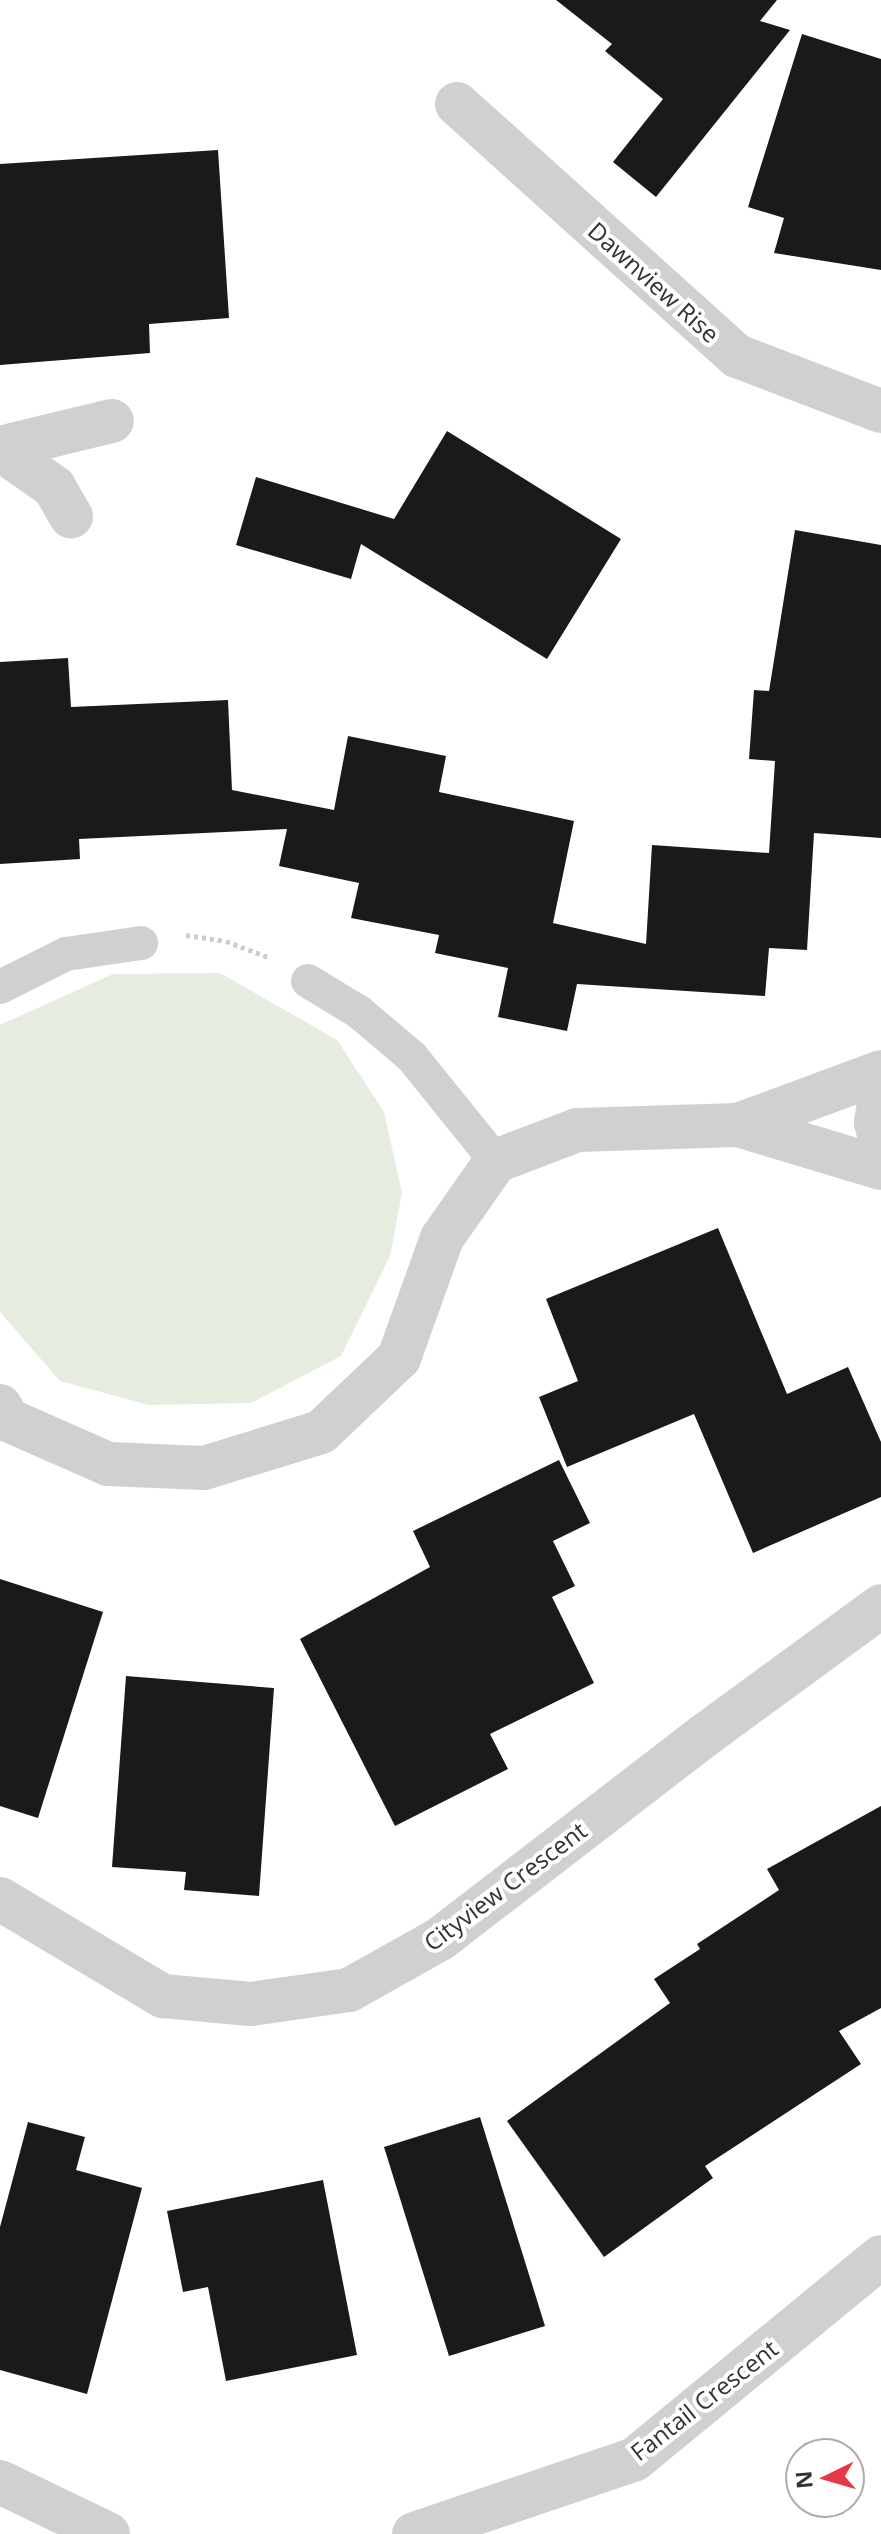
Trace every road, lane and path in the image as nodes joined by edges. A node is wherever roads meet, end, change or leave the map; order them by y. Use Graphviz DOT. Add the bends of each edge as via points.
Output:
graph roads {
  1 [pos="457,104"];
  2 [pos="881,411"];
  3 [pos="112,421"];
  4 [pos="0,448"];
  5 [pos="71,516"];
  6 [pos="141,943"];
  7 [pos="308,981"];
  8 [pos="0,987"];
  9 [pos="881,1072"];
  10 [pos="881,1088"];
  11 [pos="738,1125"];
  12 [pos="881,1142"];
  13 [pos="496,1161"];
  14 [pos="881,1168"];
  15 [pos="0,1406"];
  16 [pos="881,1606"];
  17 [pos="0,1899"];
  18 [pos="881,2257"];
  19 [pos="0,2482"];
  20 [pos="108,2534"];
  21 [pos="414,2534"];
  1 -- 2 [label="street, Dawnview Rise" via="737,356"];
  3 -- 4 [label="street"];
  4 -- 5 [label="street" via="54,487"];
  6 -- 7 [label="path" via="183,935 226,941 277,961"];
  6 -- 8 [label="lane" via="66,954"];
  7 -- 13 [label="lane" via="359,1012 412,1057"];
  9 -- 11 [label="street"];
  10 -- 12 [label="street" via="876,1123"];
  11 -- 13 [label="street" via="577,1130"];
  11 -- 14 [label="street"];
  13 -- 15 [label="street" via="442,1238 399,1358 321,1432 204,1468 108,1464 8,1420"];
  16 -- 17 [label="street, Cityview Crescent" via="440,1939 349,1990 251,2004 163,1996"];
  18 -- 21 [label="street, Fantail Crescent" via="635,2459"];
  19 -- 20 [label="street"];
}
